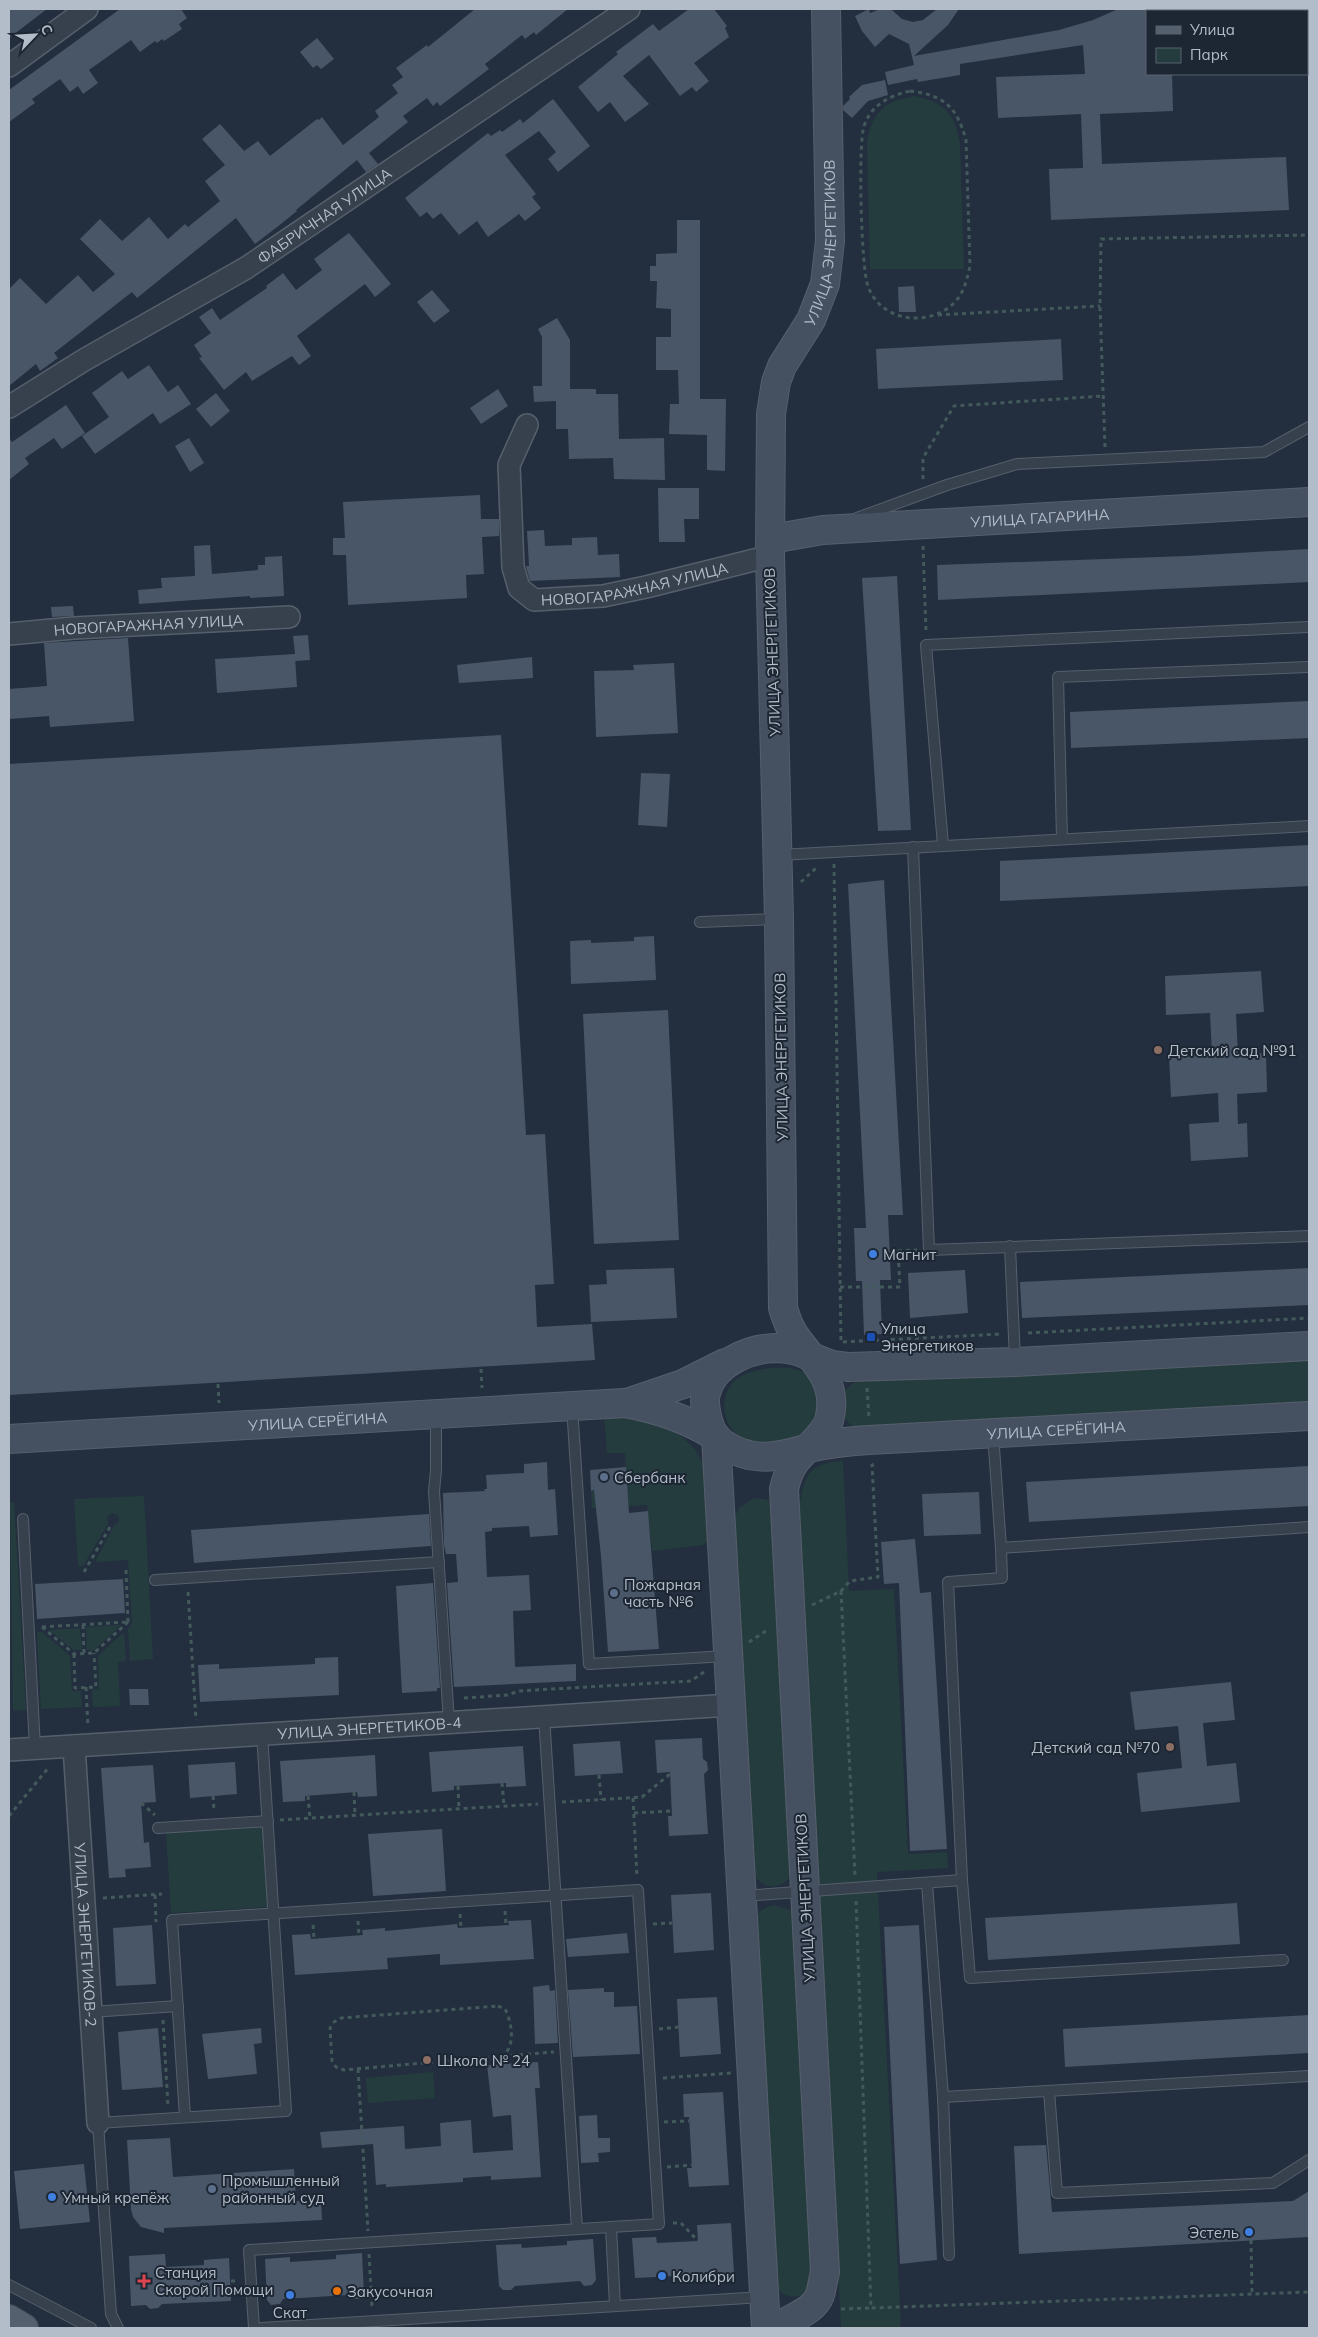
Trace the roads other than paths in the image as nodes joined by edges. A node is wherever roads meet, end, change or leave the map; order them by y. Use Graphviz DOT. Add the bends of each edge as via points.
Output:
graph roads {
  1 [pos="88,9"];
  2 [pos="629,9"];
  3 [pos="826,9"];
  4 [pos="9,66"];
  5 [pos="9,406"];
  6 [pos="527,425"];
  7 [pos="1309,427"];
  8 [pos="1309,502"];
  9 [pos="823,530"];
  10 [pos="770,547"];
  11 [pos="289,617"];
  12 [pos="1309,627"];
  13 [pos="9,634"];
  14 [pos="1309,667"];
  15 [pos="1309,826"];
  16 [pos="1062,839"];
  17 [pos="943,845"];
  18 [pos="913,847"];
  19 [pos="778,855"];
  20 [pos="779,910"];
  21 [pos="700,922"];
  22 [pos="1309,1236"];
  23 [pos="1010,1246"];
  24 [pos="783,1308"];
  25 [pos="1309,1346"];
  26 [pos="809,1354"];
  27 [pos="732,1359"];
  28 [pos="1015,1362"];
  29 [pos="625,1404"];
  30 [pos="572,1406"];
  31 [pos="436,1414"];
  32 [pos="1309,1416"];
  33 [pos="993,1432"];
  34 [pos="716,1437"];
  35 [pos="9,1439"];
  36 [pos="804,1451"];
  37 [pos="23,1519"];
  38 [pos="1309,1527"];
  39 [pos="1001,1548"];
  40 [pos="439,1562"];
  41 [pos="154,1580"];
  42 [pos="737,1650"];
  43 [pos="731,1705"];
  44 [pos="544,1716"];
  45 [pos="449,1722"];
  46 [pos="262,1734"];
  47 [pos="82,1745"];
  48 [pos="35,1748"];
  49 [pos="9,1750"];
  50 [pos="268,1821"];
  51 [pos="158,1828"];
  52 [pos="962,1880"];
  53 [pos="926,1883"];
  54 [pos="805,1892"];
  55 [pos="555,1896"];
  56 [pos="742,1896"];
  57 [pos="274,1913"];
  58 [pos="1283,1960"];
  59 [pos="178,2006"];
  60 [pos="91,2012"];
  61 [pos="1309,2076"];
  62 [pos="1049,2091"];
  63 [pos="943,2097"];
  64 [pos="185,2117"];
  65 [pos="98,2123"];
  66 [pos="1309,2160"];
  67 [pos="610,2227"];
  68 [pos="576,2229"];
  69 [pos="949,2255"];
  70 [pos="9,2285"];
  71 [pos="765,2297"];
  72 [pos="616,2306"];
  73 [pos="9,2319"];
  74 [pos="24,2328"];
  75 [pos="91,2328"];
  76 [pos="118,2328"];
  77 [pos="254,2328"];
  78 [pos="262,2328"];
  79 [pos="766,2328"];
  80 [pos="777,2328"];
  1 -- 4 [label="street"];
  2 -- 5 [label="street, ФАБРИЧНАЯ УЛИЦА" via="246,268"];
  3 -- 10 [label="street, УЛИЦА ЭНЕРГЕТИКОВ" via="830,241 825,284 811,320 782,366 776,382 771,414"];
  6 -- 10 [label="street, НОВОГАРАЖНАЯ УЛИЦА" via="509,465 513,567 519,588 534,600 603,596"];
  7 -- 9 [label="lane" via="1264,452 1017,464 947,484"];
  8 -- 9 [label="street, УЛИЦА ГАГАРИНА"];
  9 -- 10 [label="street, УЛИЦА ГАГАРИНА"];
  10 -- 19 [label="street, УЛИЦА ЭНЕРГЕТИКОВ"];
  11 -- 13 [label="street, НОВОГАРАЖНАЯ УЛИЦА"];
  12 -- 17 [label="lane" via="926,645"];
  14 -- 16 [label="lane" via="1058,677"];
  15 -- 16 [label="lane"];
  16 -- 17 [label="lane"];
  17 -- 18 [label="lane"];
  18 -- 19 [label="lane"];
  18 -- 23 [label="lane" via="929,1250"];
  19 -- 20 [label="street, УЛИЦА ЭНЕРГЕТИКОВ"];
  20 -- 21 [label="lane"];
  20 -- 24 [label="street, УЛИЦА ЭНЕРГЕТИКОВ"];
  22 -- 23 [label="lane"];
  23 -- 28 [label="lane"];
  24 -- 26 [label="street" via="788,1324"];
  24 -- 27 [label="street" via="769,1334"];
  25 -- 28 [label="street"];
  26 -- 27 [label="street" via="774,1348"];
  26 -- 28 [label="street" via="829,1364 848,1367"];
  26 -- 36 [label="street" via="821,1366 832,1400 830,1421"];
  27 -- 29 [label="street" via="682,1384"];
  27 -- 34 [label="street" via="715,1376 706,1394 708,1418"];
  29 -- 30 [label="street, УЛИЦА СЕРЁГИНА"];
  29 -- 34 [label="street" via="642,1406 694,1423"];
  30 -- 31 [label="street, УЛИЦА СЕРЁГИНА"];
  30 -- 42 [label="lane" via="589,1664"];
  31 -- 35 [label="street, УЛИЦА СЕРЁГИНА"];
  31 -- 40 [label="lane" via="434,1491"];
  32 -- 33 [label="street, УЛИЦА СЕРЁГИНА"];
  33 -- 36 [label="street, УЛИЦА СЕРЁГИНА" via="869,1440 822,1445"];
  33 -- 39 [label="lane"];
  34 -- 36 [label="street" via="748,1455 770,1457"];
  34 -- 42 [label="street"];
  36 -- 54 [label="street, УЛИЦА ЭНЕРГЕТИКОВ" via="788,1472 784,1489"];
  37 -- 48 [label="lane"];
  38 -- 39 [label="lane"];
  39 -- 52 [label="lane" via="1002,1578 948,1582"];
  40 -- 41 [label="lane"];
  40 -- 45 [label="lane"];
  42 -- 43 [label="street"];
  43 -- 44 [label="street, УЛИЦА ЭНЕРГЕТИКОВ-4"];
  43 -- 56 [label="street"];
  44 -- 45 [label="street, УЛИЦА ЭНЕРГЕТИКОВ-4"];
  44 -- 55 [label="lane"];
  45 -- 46 [label="street, УЛИЦА ЭНЕРГЕТИКОВ-4"];
  46 -- 47 [label="street, УЛИЦА ЭНЕРГЕТИКОВ-4"];
  46 -- 50 [label="lane"];
  47 -- 48 [label="street, УЛИЦА ЭНЕРГЕТИКОВ-4"];
  47 -- 60 [label="street, УЛИЦА ЭНЕРГЕТИКОВ-2" via="84,1900"];
  48 -- 49 [label="street, УЛИЦА ЭНЕРГЕТИКОВ-4"];
  50 -- 51 [label="lane"];
  50 -- 57 [label="lane"];
  52 -- 53 [label="lane"];
  52 -- 58 [label="lane" via="970,1978"];
  53 -- 54 [label="lane"];
  53 -- 63 [label="lane"];
  54 -- 56 [label="lane"];
  54 -- 80 [label="street, УЛИЦА ЭНЕРГЕТИКОВ" via="825,2272 820,2296 810,2309"];
  55 -- 57 [label="lane"];
  55 -- 67 [label="lane" via="638,1890 659,2224"];
  55 -- 68 [label="lane"];
  56 -- 71 [label="street"];
  57 -- 59 [label="lane" via="172,1920"];
  57 -- 64 [label="lane" via="286,2111"];
  59 -- 60 [label="lane"];
  59 -- 64 [label="lane"];
  60 -- 65 [label="street, УЛИЦА ЭНЕРГЕТИКОВ-2"];
  61 -- 62 [label="lane"];
  62 -- 63 [label="lane"];
  62 -- 66 [label="lane" via="1057,2193 1273,2183"];
  63 -- 69 [label="lane"];
  64 -- 65 [label="lane"];
  65 -- 76 [label="lane" via="111,2314"];
  67 -- 68 [label="lane"];
  67 -- 72 [label="lane"];
  68 -- 77 [label="lane" via="249,2250"];
  70 -- 75 [label="lane"];
  71 -- 72 [label="lane"];
  71 -- 79 [label="street"];
  72 -- 78 [label="lane"];
  73 -- 74 [label="main road"];
}
